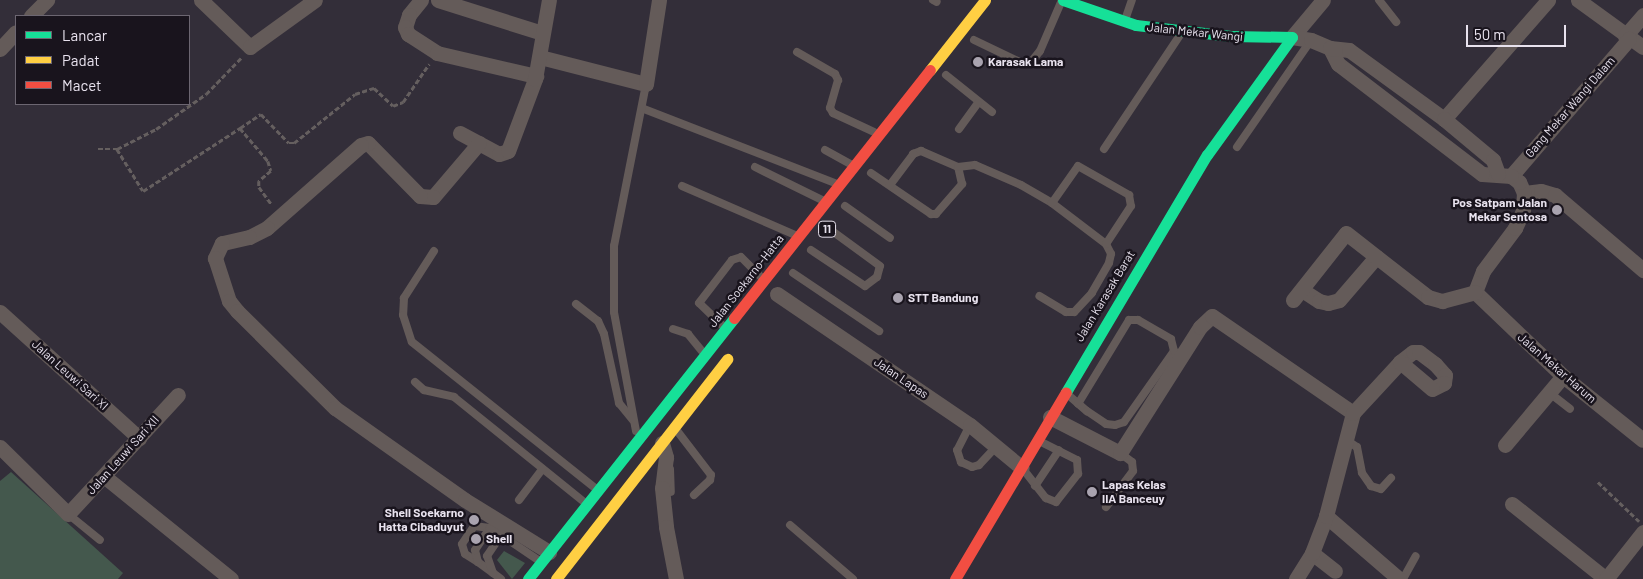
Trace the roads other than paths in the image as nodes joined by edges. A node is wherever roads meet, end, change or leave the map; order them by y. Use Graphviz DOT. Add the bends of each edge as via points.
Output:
graph roads {
  1 [pos="46,0"];
  2 [pos="201,0"];
  3 [pos="315,0"];
  4 [pos="421,0"];
  5 [pos="438,0"];
  6 [pos="549,0"];
  7 [pos="660,0"];
  8 [pos="985,0"];
  9 [pos="1062,0"];
  10 [pos="1132,0"];
  11 [pos="1323,0"];
  12 [pos="1379,0"];
  13 [pos="1548,0"];
  14 [pos="1578,0"];
  15 [pos="32,15"];
  16 [pos="1643,15"];
  17 [pos="1124,22"];
  18 [pos="1396,22"];
  19 [pos="984,26"];
  20 [pos="1182,32"];
  21 [pos="15,33"];
  22 [pos="542,33"];
  23 [pos="1292,37"];
  24 [pos="1627,38"];
  25 [pos="974,40"];
  26 [pos="1311,40"];
  27 [pos="1643,47"];
  28 [pos="1330,48"];
  29 [pos="0,50"];
  30 [pos="797,52"];
  31 [pos="964,52"];
  32 [pos="540,57"];
  33 [pos="1361,58"];
  34 [pos="1349,72"];
  35 [pos="946,75"];
  36 [pos="536,76"];
  37 [pos="646,84"];
  38 [pos="978,103"];
  39 [pos="644,109"];
  40 [pos="992,112"];
  41 [pos="1444,119"];
  42 [pos="960,129"];
  43 [pos="460,133"];
  44 [pos="879,135"];
  45 [pos="479,143"];
  46 [pos="1237,148"];
  47 [pos="826,150"];
  48 [pos="1104,150"];
  49 [pos="854,166"];
  50 [pos="958,167"];
  51 [pos="755,168"];
  52 [pos="874,169"];
  53 [pos="1504,175"];
  54 [pos="840,185"];
  55 [pos="682,186"];
  56 [pos="890,186"];
  57 [pos="1524,193"];
  58 [pos="826,202"];
  59 [pos="1052,203"];
  60 [pos="828,228"];
  61 [pos="798,237"];
  62 [pos="890,238"];
  63 [pos="1106,244"];
  64 [pos="434,251"];
  65 [pos="1376,257"];
  66 [pos="1643,270"];
  67 [pos="764,280"];
  68 [pos="782,287"];
  69 [pos="1475,292"];
  70 [pos="1039,296"];
  71 [pos="576,304"];
  72 [pos="0,312"];
  73 [pos="1109,315"];
  74 [pos="1126,324"];
  75 [pos="674,329"];
  76 [pos="726,329"];
  77 [pos="879,331"];
  78 [pos="734,349"];
  79 [pos="705,355"];
  80 [pos="1400,362"];
  81 [pos="1563,376"];
  82 [pos="415,382"];
  83 [pos="1064,392"];
  84 [pos="1550,394"];
  85 [pos="178,395"];
  86 [pos="1078,404"];
  87 [pos="1570,409"];
  88 [pos="1353,413"];
  89 [pos="1050,417"];
  90 [pos="634,420"];
  91 [pos="970,425"];
  92 [pos="674,427"];
  93 [pos="139,438"];
  94 [pos="640,439"];
  95 [pos="1345,439"];
  96 [pos="1643,440"];
  97 [pos="1038,441"];
  98 [pos="662,443"];
  99 [pos="1505,445"];
  100 [pos="997,446"];
  101 [pos="0,447"];
  102 [pos="1059,450"];
  103 [pos="1120,453"];
  104 [pos="665,464"];
  105 [pos="542,468"];
  106 [pos="1022,468"];
  107 [pos="105,477"];
  108 [pos="1391,478"];
  109 [pos="1035,486"];
  110 [pos="598,491"];
  111 [pos="671,492"];
  112 [pos="694,495"];
  113 [pos="519,500"];
  114 [pos="1512,504"];
  115 [pos="587,505"];
  116 [pos="1106,507"];
  117 [pos="68,514"];
  118 [pos="1326,516"];
  119 [pos="790,525"];
  120 [pos="490,528"];
  121 [pos="1643,532"];
  122 [pos="501,535"];
  123 [pos="100,540"];
  124 [pos="1312,553"];
  125 [pos="1416,556"];
  126 [pos="545,557"];
  127 [pos="478,562"];
  128 [pos="1336,571"];
  129 [pos="493,574"];
  130 [pos="231,579"];
  131 [pos="501,579"];
  132 [pos="528,579"];
  133 [pos="556,579"];
  134 [pos="676,579"];
  135 [pos="854,579"];
  136 [pos="955,579"];
  137 [pos="1296,579"];
  138 [pos="1401,579"];
  139 [pos="1606,579"];
  1 -- 15 [label="street"];
  2 -- 3 [label="street" via="250,47"];
  4 -- 36 [label="street" via="409,16 405,28 408,34 437,53"];
  5 -- 22 [label="street"];
  6 -- 22 [label="street"];
  7 -- 37 [label="street"];
  8 -- 44 [label="main road, Jalan Soekarno-Hatta / 11"];
  9 -- 17 [label="main road, Jalan Mekar Wangi"];
  9 -- 25 [label="lane" via="1040,51 1031,62 1020,62"];
  10 -- 17 [label="lane"];
  11 -- 23 [label="street"];
  12 -- 18 [label="lane"];
  13 -- 41 [label="street"];
  14 -- 24 [label="street"];
  16 -- 24 [label="street, Gang Mekar Wangi Dalam"];
  17 -- 20 [label="main road, Jalan Mekar Wangi"];
  19 -- 25 [label="main road"];
  20 -- 23 [label="main road, Jalan Mekar Wangi"];
  20 -- 48 [label="lane"];
  21 -- 29 [label="street"];
  22 -- 32 [label="street"];
  23 -- 26 [label="street, Jalan Mekar Wangi"];
  23 -- 73 [label="main road, Jalan Karasak Barat" via="1207,155"];
  24 -- 27 [label="street"];
  24 -- 53 [label="street, Gang Mekar Wangi Dalam"];
  25 -- 31 [label="main road"];
  26 -- 28 [label="street, Jalan Mekar Wangi"];
  26 -- 46 [label="lane"];
  28 -- 33 [label="street, Jalan Mekar Wangi" via="1348,50"];
  28 -- 34 [label="street" via="1334,60"];
  30 -- 44 [label="lane" via="835,74 838,80 830,108 833,113"];
  32 -- 36 [label="street"];
  32 -- 37 [label="street"];
  33 -- 34 [label="street"];
  33 -- 41 [label="street, Jalan Mekar Wangi"];
  34 -- 53 [label="street" via="1482,174"];
  35 -- 38 [label="lane"];
  36 -- 45 [label="street" via="506,155"];
  37 -- 39 [label="lane"];
  38 -- 40 [label="lane"];
  38 -- 42 [label="lane"];
  39 -- 54 [label="lane"];
  39 -- 90 [label="lane" via="614,246 614,312"];
  41 -- 53 [label="street, Jalan Mekar Wangi" via="1494,160"];
  43 -- 45 [label="street"];
  44 -- 49 [label="main road, Jalan Soekarno-Hatta / 11"];
  45 -- 126 [label="street" via="433,197 420,196 368,143 361,145 281,218 249,237 226,241 218,247 215,258 237,311 294,370 350,421"];
  47 -- 49 [label="lane"];
  49 -- 54 [label="main road, Jalan Soekarno-Hatta / 11"];
  50 -- 56 [label="lane" via="921,150 913,154"];
  50 -- 56 [label="lane" via="962,184 936,214 931,214"];
  50 -- 59 [label="lane" via="975,165"];
  51 -- 58 [label="lane"];
  52 -- 56 [label="lane"];
  52 -- 60 [label="main road, 11"];
  53 -- 57 [label="street, Jalan Mekar Wangi"];
  54 -- 58 [label="main road, Jalan Soekarno-Hatta / 11"];
  55 -- 61 [label="lane"];
  57 -- 66 [label="street" via="1542,191 1554,196"];
  57 -- 69 [label="street" via="1523,211 1515,228 1482,271"];
  58 -- 61 [label="main road, Jalan Soekarno-Hatta / 11"];
  59 -- 63 [label="lane"];
  59 -- 63 [label="lane" via="1078,166 1129,195 1131,206"];
  60 -- 60 [label="lane" via="865,286 877,277 880,266"];
  60 -- 62 [label="lane"];
  60 -- 68 [label="main road, 11"];
  61 -- 67 [label="main road, Jalan Soekarno-Hatta / 11"];
  63 -- 70 [label="lane" via="1111,254 1110,263 1092,293 1074,312 1066,312"];
  64 -- 110 [label="lane" via="404,298 403,314 412,342"];
  65 -- 65 [label="street" via="1339,300 1328,304 1297,295 1342,234 1352,235"];
  65 -- 69 [label="street" via="1428,297 1442,301"];
  67 -- 76 [label="main road, Jalan Soekarno-Hatta / 11"];
  67 -- 76 [label="lane" via="741,257 732,260 699,303"];
  68 -- 77 [label="lane"];
  68 -- 91 [label="street, Jalan Lapas"];
  69 -- 81 [label="street, Jalan Mekar Harum"];
  71 -- 90 [label="lane" via="598,321 604,334 619,403"];
  72 -- 93 [label="street, Jalan Leuwi Sari XI"];
  73 -- 74 [label="lane"];
  73 -- 83 [label="main road, Jalan Karasak Barat"];
  74 -- 86 [label="lane"];
  74 -- 86 [label="lane" via="1134,319 1151,326 1171,339 1174,350 1124,422 1115,426 1106,424"];
  75 -- 79 [label="lane" via="688,334"];
  76 -- 79 [label="main road, Jalan Soekarno-Hatta / 11"];
  78 -- 92 [label="main road"];
  79 -- 94 [label="main road, Jalan Soekarno-Hatta / 11"];
  80 -- 88 [label="street"];
  81 -- 84 [label="street"];
  81 -- 96 [label="street, Jalan Mekar Harum"];
  82 -- 105 [label="lane" via="424,390 454,397"];
  83 -- 86 [label="lane"];
  83 -- 89 [label="main road, Jalan Karasak Barat"];
  84 -- 87 [label="lane"];
  84 -- 99 [label="street"];
  85 -- 93 [label="street, Jalan Leuwi Sari XII"];
  88 -- 95 [label="street"];
  88 -- 103 [label="street" via="1212,316 1195,335"];
  89 -- 97 [label="main road, Jalan Karasak Barat"];
  89 -- 103 [label="street"];
  90 -- 94 [label="lane"];
  91 -- 100 [label="street, Jalan Lapas"];
  91 -- 100 [label="lane" via="957,450 961,462 972,467 979,465"];
  92 -- 98 [label="main road"];
  92 -- 112 [label="lane" via="712,475"];
  93 -- 107 [label="street, Jalan Leuwi Sari XII"];
  94 -- 110 [label="main road, Jalan Soekarno-Hatta / 11"];
  95 -- 108 [label="lane" via="1357,447 1362,474 1371,486 1381,489"];
  95 -- 118 [label="street"];
  97 -- 102 [label="lane"];
  97 -- 106 [label="main road, Jalan Karasak Barat"];
  98 -- 104 [label="street"];
  98 -- 133 [label="main road"];
  100 -- 106 [label="street, Jalan Lapas"];
  101 -- 117 [label="street"];
  102 -- 109 [label="lane"];
  102 -- 109 [label="lane" via="1080,465 1064,496 1056,502 1046,498"];
  103 -- 116 [label="lane" via="1132,462 1133,471"];
  104 -- 111 [label="lane" via="671,470"];
  104 -- 134 [label="street" via="662,488"];
  105 -- 113 [label="lane"];
  105 -- 115 [label="lane"];
  106 -- 109 [label="lane"];
  106 -- 136 [label="main road, Jalan Karasak Barat"];
  107 -- 117 [label="street, Jalan Leuwi Sari XII"];
  107 -- 130 [label="street"];
  110 -- 115 [label="main road, Jalan Soekarno-Hatta / 11"];
  114 -- 139 [label="street"];
  115 -- 126 [label="main road, Jalan Soekarno-Hatta / 11"];
  117 -- 123 [label="lane"];
  118 -- 124 [label="street"];
  118 -- 138 [label="street"];
  119 -- 135 [label="lane"];
  120 -- 122 [label="lane"];
  120 -- 127 [label="lane" via="474,550"];
  120 -- 127 [label="lane" via="474,526 462,544 465,554"];
  121 -- 139 [label="street"];
  122 -- 126 [label="lane"];
  122 -- 129 [label="lane" via="487,556"];
  124 -- 128 [label="street"];
  124 -- 137 [label="street"];
  125 -- 138 [label="lane"];
  126 -- 132 [label="main road, Jalan Soekarno-Hatta / 11"];
  127 -- 129 [label="lane"];
  129 -- 131 [label="lane"];
}
